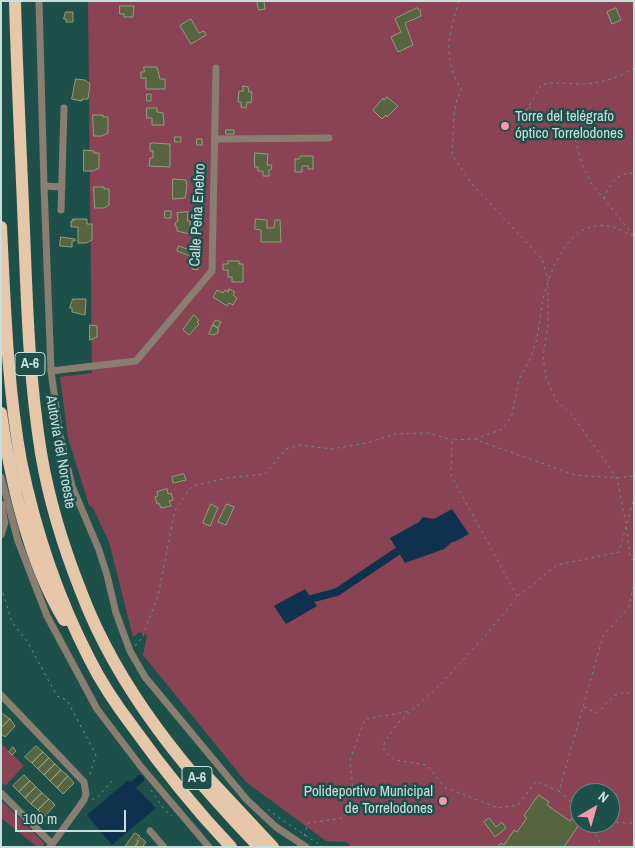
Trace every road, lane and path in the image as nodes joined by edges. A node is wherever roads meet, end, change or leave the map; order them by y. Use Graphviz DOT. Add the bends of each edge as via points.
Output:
graph roads {
  1 [pos="15,1"];
  2 [pos="39,1"];
  3 [pos="458,1"];
  4 [pos="216,68"];
  5 [pos="634,68"];
  6 [pos="529,107"];
  7 [pos="64,108"];
  8 [pos="520,122"];
  9 [pos="329,138"];
  10 [pos="215,139"];
  11 [pos="634,173"];
  12 [pos="44,186"];
  13 [pos="62,187"];
  14 [pos="603,199"];
  15 [pos="61,210"];
  16 [pos="1,227"];
  17 [pos="634,236"];
  18 [pos="548,280"];
  19 [pos="51,371"];
  20 [pos="1,413"];
  21 [pos="474,439"];
  22 [pos="452,440"];
  23 [pos="634,476"];
  24 [pos="1,477"];
  25 [pos="617,478"];
  26 [pos="634,498"];
  27 [pos="1,504"];
  28 [pos="626,524"];
  29 [pos="1,535"];
  30 [pos="634,560"];
  31 [pos="634,583"];
  32 [pos="1,587"];
  33 [pos="518,596"];
  34 [pos="130,651"];
  35 [pos="90,661"];
  36 [pos="634,694"];
  37 [pos="1,695"];
  38 [pos="141,705"];
  39 [pos="583,707"];
  40 [pos="412,710"];
  41 [pos="112,781"];
  42 [pos="86,788"];
  43 [pos="559,791"];
  44 [pos="1,793"];
  45 [pos="84,800"];
  46 [pos="570,801"];
  47 [pos="267,808"];
  48 [pos="634,822"];
  49 [pos="620,823"];
  50 [pos="150,831"];
  51 [pos="595,833"];
  52 [pos="304,835"];
  53 [pos="51,845"];
  54 [pos="164,847"];
  55 [pos="209,847"];
  56 [pos="231,847"];
  57 [pos="259,847"];
  58 [pos="273,847"];
  59 [pos="306,847"];
  60 [pos="322,847"];
  61 [pos="603,847"];
  1 -- 38 [label="highway, Autovía del Noroeste / A-6" via="32,383 41,455 56,521 82,595 110,654"];
  2 -- 12 [label="street"];
  3 -- 18 [label="path" via="448,46 454,78 462,91 454,115 452,154 472,184 542,259"];
  4 -- 10 [label="street, Calle Peña Enebro"];
  5 -- 6 [label="path" via="601,82 549,82 541,85"];
  6 -- 8 [label="path"];
  6 -- 14 [label="path" via="567,127 576,142 582,165"];
  7 -- 13 [label="street"];
  9 -- 10 [label="street"];
  10 -- 19 [label="street, Calle Peña Enebro" via="212,271 136,361"];
  11 -- 14 [label="path" via="615,178"];
  12 -- 13 [label="street"];
  12 -- 19 [label="street"];
  13 -- 15 [label="street"];
  14 -- 17 [label="path"];
  16 -- 35 [label="highway, A-6" via="6,333 21,460 54,578"];
  17 -- 18 [label="path" via="599,225 586,228 570,239"];
  18 -- 21 [label="path" via="538,339 519,379 512,415 503,428"];
  18 -- 25 [label="path" via="548,324 543,358 546,378 556,400 573,416"];
  19 -- 34 [label="street" via="60,436 72,486 99,550"];
  20 -- 35 [label="highway" via="13,482 27,535 52,599"];
  21 -- 22 [label="path"];
  21 -- 25 [label="path" via="575,475"];
  22 -- 33 [label="path" via="451,475"];
  22 -- 34 [label="path" via="428,433 394,434 332,449 300,445 286,449 265,474 192,486 175,510 158,596 142,638"];
  23 -- 25 [label="path"];
  24 -- 55 [label="street" via="18,541 47,616 97,709"];
  25 -- 28 [label="path"];
  26 -- 28 [label="path"];
  27 -- 29 [label="street" via="6,523"];
  28 -- 30 [label="path" via="630,558"];
  28 -- 33 [label="path" via="619,552 557,565"];
  31 -- 39 [label="path" via="628,606 603,636"];
  32 -- 42 [label="path" via="12,622 27,641 57,696 67,700 96,755"];
  33 -- 40 [label="path" via="440,685"];
  34 -- 59 [label="street" via="145,677 247,800 276,827"];
  35 -- 56 [label="highway, A-6" via="158,764"];
  36 -- 39 [label="path" via="614,695 596,713"];
  37 -- 42 [label="street" via="80,776"];
  38 -- 57 [label="highway, Autovía del Noroeste / A-6" via="174,751"];
  38 -- 58 [label="highway"];
  39 -- 43 [label="path"];
  40 -- 43 [label="path" via="396,724 384,743 384,752 395,760 427,765 444,787 498,808 518,805 536,782"];
  40 -- 52 [label="path" via="365,719 350,760 354,800 344,818 308,823"];
  41 -- 45 [label="path" via="96,799"];
  42 -- 45 [label="street"];
  43 -- 46 [label="path"];
  44 -- 53 [label="street"];
  45 -- 53 [label="street"];
  47 -- 52 [label="path"];
  48 -- 49 [label="path"];
  50 -- 54 [label="street"];
  51 -- 61 [label="path"];
  52 -- 60 [label="path"];
}
